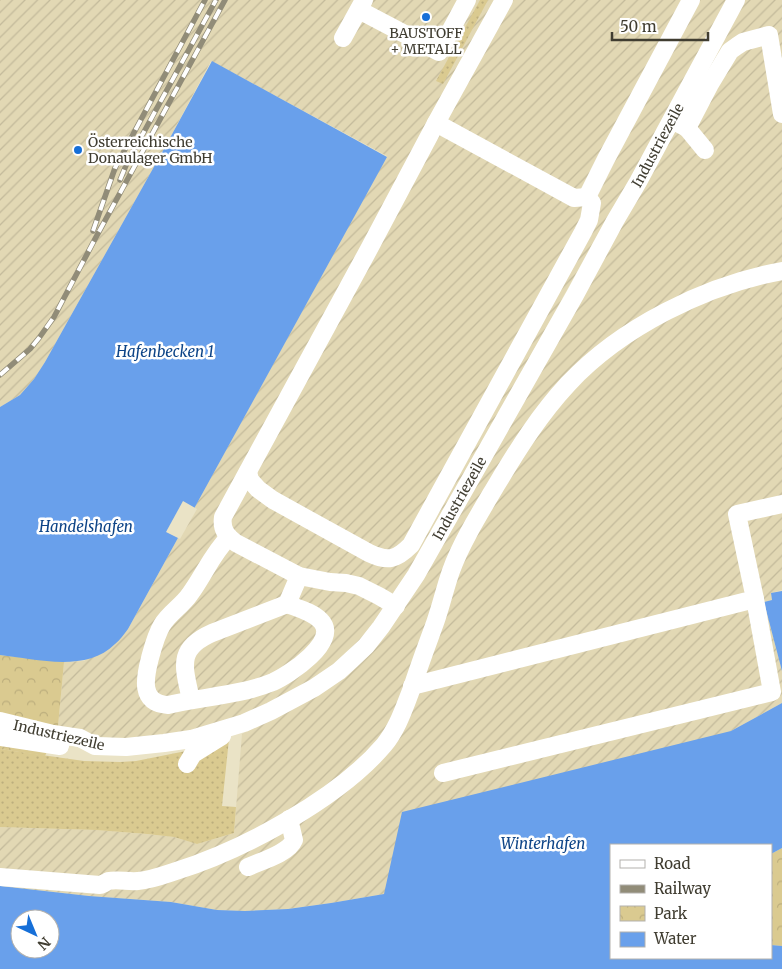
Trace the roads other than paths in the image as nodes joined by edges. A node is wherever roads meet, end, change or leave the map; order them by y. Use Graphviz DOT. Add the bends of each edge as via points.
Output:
graph roads {
  1 [pos="467,0"];
  2 [pos="504,0"];
  3 [pos="691,0"];
  4 [pos="736,0"];
  5 [pos="362,5"];
  6 [pos="776,34"];
  7 [pos="344,38"];
  8 [pos="782,114"];
  9 [pos="436,123"];
  10 [pos="680,124"];
  11 [pos="705,150"];
  12 [pos="587,197"];
  13 [pos="782,271"];
  14 [pos="248,472"];
  15 [pos="782,504"];
  16 [pos="228,537"];
  17 [pos="299,576"];
  18 [pos="755,599"];
  19 [pos="287,604"];
  20 [pos="396,606"];
  21 [pos="412,686"];
  22 [pos="191,700"];
  23 [pos="0,721"];
  24 [pos="244,723"];
  25 [pos="0,737"];
  26 [pos="95,746"];
  27 [pos="186,764"];
  28 [pos="443,773"];
  29 [pos="288,819"];
  30 [pos="248,868"];
  31 [pos="0,877"];
  1 -- 5 [label="street" via="439,52"];
  2 -- 9 [label="street"];
  3 -- 12 [label="street"];
  4 -- 10 [label="street, Industriezeile"];
  5 -- 7 [label="street"];
  6 -- 8 [label="street"];
  6 -- 10 [label="street" via="743,42 730,52"];
  9 -- 12 [label="street" via="574,198"];
  9 -- 14 [label="street"];
  10 -- 11 [label="street"];
  10 -- 20 [label="street, Industriezeile" via="614,221 575,295"];
  12 -- 14 [label="street" via="592,203 583,232 415,537 401,555 385,559 369,553 273,500 258,489"];
  13 -- 21 [label="street" via="720,288 670,310 619,340 569,383 516,453 459,552"];
  14 -- 16 [label="street" via="223,518 224,532"];
  15 -- 18 [label="street" via="737,514"];
  16 -- 17 [label="street"];
  16 -- 22 [label="street" via="190,594 162,625 145,677 146,688 154,701 168,705"];
  17 -- 19 [label="street"];
  17 -- 20 [label="street" via="358,586"];
  18 -- 21 [label="street"];
  18 -- 28 [label="street" via="772,692"];
  19 -- 22 [label="street" via="212,633 193,644 185,660"];
  19 -- 22 [label="street" via="311,614 325,627 326,633 318,648 274,682"];
  20 -- 24 [label="street, Industriezeile" via="366,646 339,671 314,688"];
  21 -- 29 [label="street" via="393,734 375,755 320,800"];
  23 -- 26 [label="street, Industriezeile" via="80,738"];
  24 -- 26 [label="street, Industriezeile" via="164,743"];
  24 -- 27 [label="street" via="193,754"];
  25 -- 26 [label="street" via="80,749"];
  29 -- 30 [label="street" via="294,840 292,845"];
  29 -- 31 [label="street" via="206,860 142,881 108,881 100,885"];
}
